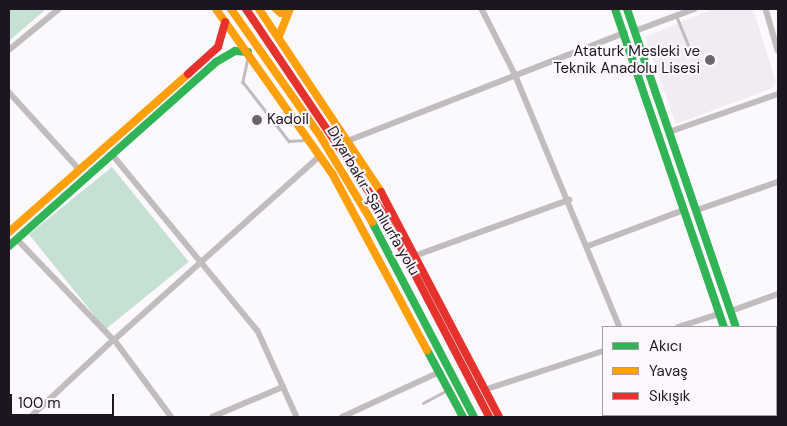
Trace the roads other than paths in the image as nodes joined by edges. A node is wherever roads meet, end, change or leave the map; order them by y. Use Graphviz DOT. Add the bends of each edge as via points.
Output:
graph roads {
  1 [pos="59,9"];
  2 [pos="216,9"];
  3 [pos="231,9"];
  4 [pos="246,9"];
  5 [pos="259,9"];
  6 [pos="276,9"];
  7 [pos="289,9"];
  8 [pos="482,9"];
  9 [pos="616,9"];
  10 [pos="628,9"];
  11 [pos="694,9"];
  12 [pos="766,9"];
  13 [pos="677,15"];
  14 [pos="224,20"];
  15 [pos="635,31"];
  16 [pos="625,33"];
  17 [pos="279,36"];
  18 [pos="9,50"];
  19 [pos="778,50"];
  20 [pos="249,52"];
  21 [pos="691,52"];
  22 [pos="515,74"];
  23 [pos="9,92"];
  24 [pos="778,94"];
  25 [pos="669,132"];
  26 [pos="311,140"];
  27 [pos="350,140"];
  28 [pos="112,154"];
  29 [pos="321,156"];
  30 [pos="80,169"];
  31 [pos="778,182"];
  32 [pos="569,200"];
  33 [pos="684,210"];
  34 [pos="697,210"];
  35 [pos="9,231"];
  36 [pos="17,239"];
  37 [pos="9,246"];
  38 [pos="588,246"];
  39 [pos="416,255"];
  40 [pos="199,264"];
  41 [pos="778,294"];
  42 [pos="731,311"];
  43 [pos="719,314"];
  44 [pos="620,326"];
  45 [pos="681,326"];
  46 [pos="724,326"];
  47 [pos="736,326"];
  48 [pos="114,340"];
  49 [pos="602,351"];
  50 [pos="440,372"];
  51 [pos="283,387"];
  52 [pos="449,389"];
  53 [pos="484,390"];
  54 [pos="423,403"];
  55 [pos="31,417"];
  56 [pos="171,417"];
  57 [pos="212,417"];
  58 [pos="297,417"];
  59 [pos="342,417"];
  60 [pos="463,417"];
  61 [pos="474,417"];
  62 [pos="488,417"];
  63 [pos="499,417"];
  1 -- 18 [label="street"];
  2 -- 14 [label="main road"];
  3 -- 61 [label="main road, Diyarbakır-Şanlıurfa yolu" via="319,134 388,248"];
  4 -- 62 [label="main road, Diyarbakır-Şanlıurfa yolu" via="383,213"];
  5 -- 17 [label="main road"];
  6 -- 7 [label="main road" via="281,12"];
  7 -- 17 [label="main road"];
  8 -- 22 [label="street"];
  9 -- 16 [label="main road"];
  10 -- 15 [label="main road"];
  11 -- 13 [label="street"];
  12 -- 19 [label="street"];
  13 -- 15 [label="street"];
  13 -- 21 [label="lane"];
  14 -- 20 [label="main road"];
  14 -- 30 [label="main road" via="224,37 218,48"];
  15 -- 25 [label="main road"];
  16 -- 22 [label="street"];
  16 -- 33 [label="main road"];
  17 -- 27 [label="main road"];
  20 -- 26 [label="main road"];
  20 -- 26 [label="lane" via="242,82 289,141"];
  20 -- 28 [label="main road" via="234,51 216,62"];
  22 -- 27 [label="street"];
  22 -- 32 [label="street"];
  23 -- 30 [label="street"];
  24 -- 25 [label="street"];
  25 -- 34 [label="main road"];
  26 -- 29 [label="main road"];
  27 -- 39 [label="main road"];
  28 -- 36 [label="main road"];
  28 -- 40 [label="street"];
  29 -- 40 [label="street"];
  29 -- 50 [label="main road"];
  30 -- 35 [label="main road"];
  31 -- 34 [label="street"];
  32 -- 38 [label="street"];
  32 -- 39 [label="street"];
  33 -- 38 [label="street"];
  33 -- 43 [label="main road"];
  34 -- 42 [label="main road"];
  36 -- 37 [label="main road"];
  36 -- 48 [label="street"];
  38 -- 44 [label="street"];
  39 -- 53 [label="main road"];
  40 -- 48 [label="street"];
  40 -- 51 [label="street" via="258,332"];
  41 -- 42 [label="street"];
  42 -- 47 [label="main road"];
  43 -- 45 [label="street"];
  43 -- 46 [label="main road"];
  48 -- 55 [label="street"];
  48 -- 56 [label="street"];
  49 -- 53 [label="street"];
  50 -- 52 [label="main road"];
  50 -- 59 [label="street"];
  51 -- 57 [label="street"];
  51 -- 58 [label="street"];
  52 -- 54 [label="lane"];
  52 -- 60 [label="main road"];
  53 -- 63 [label="main road"];
}
